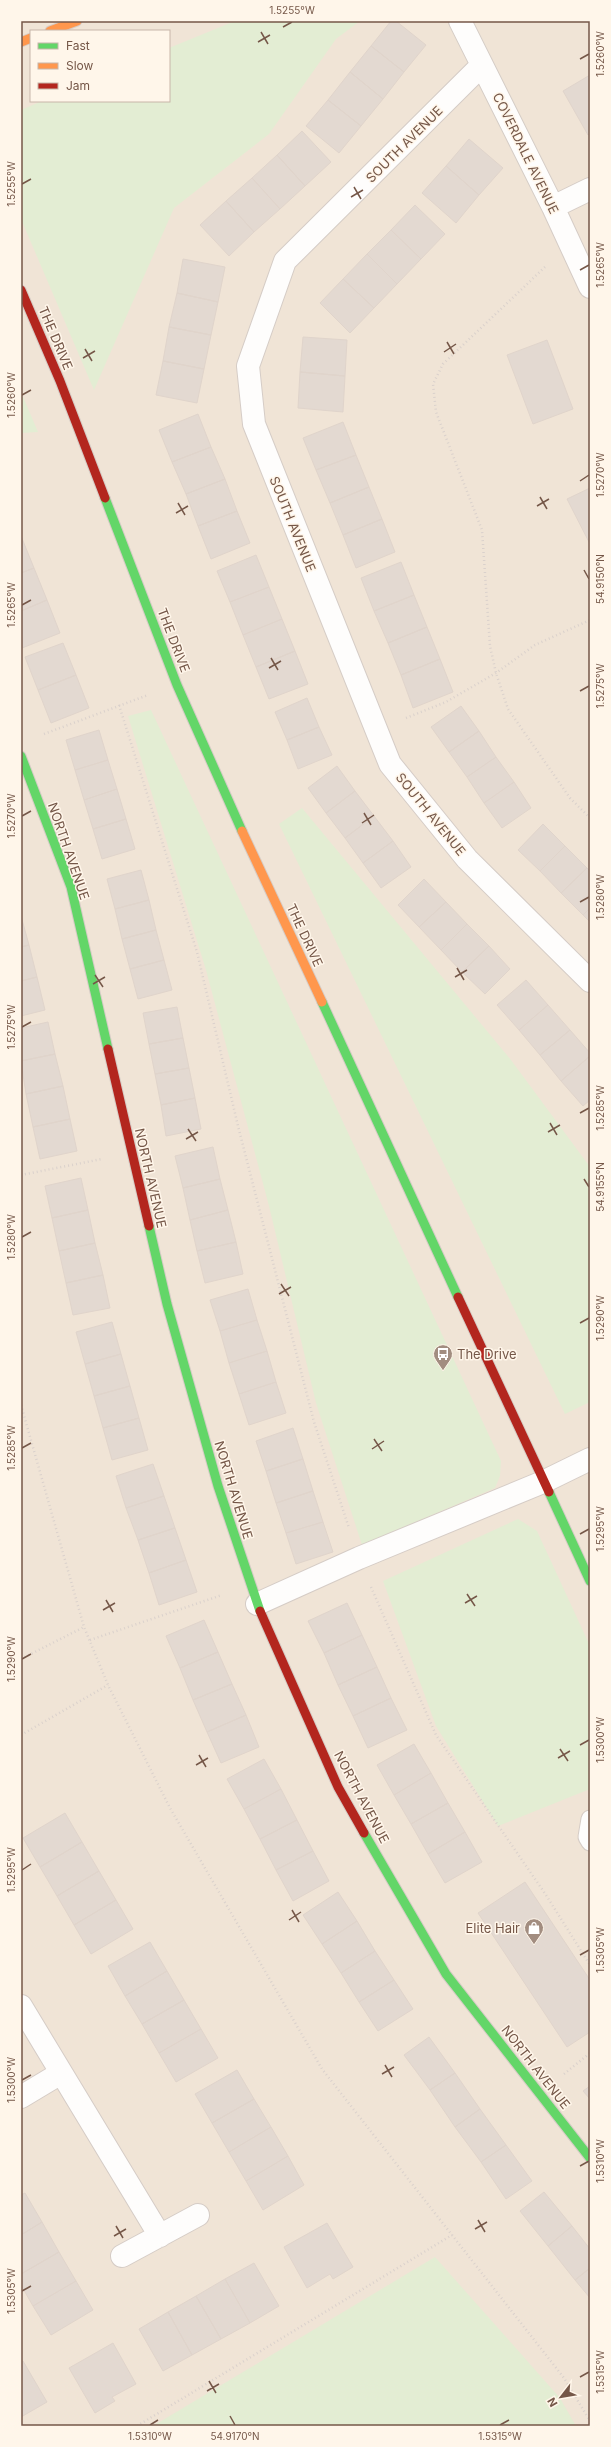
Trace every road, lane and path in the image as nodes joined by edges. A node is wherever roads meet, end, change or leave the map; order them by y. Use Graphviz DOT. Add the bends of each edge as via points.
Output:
graph roads {
  1 [pos="77,21"];
  2 [pos="460,21"];
  3 [pos="53,30"];
  4 [pos="482,65"];
  5 [pos="590,189"];
  6 [pos="553,207"];
  7 [pos="573,250"];
  8 [pos="590,286"];
  9 [pos="21,290"];
  10 [pos="590,620"];
  11 [pos="496,673"];
  12 [pos="178,685"];
  13 [pos="119,705"];
  14 [pos="375,730"];
  15 [pos="42,735"];
  16 [pos="21,756"];
  17 [pos="590,818"];
  18 [pos="590,982"];
  19 [pos="132,1153"];
  20 [pos="21,1175"];
  21 [pos="21,1405"];
  22 [pos="590,1460"];
  23 [pos="543,1482"];
  24 [pos="359,1558"];
  25 [pos="590,1581"];
  26 [pos="253,1595"];
  27 [pos="84,1627"];
  28 [pos="90,1640"];
  29 [pos="21,1659"];
  30 [pos="108,1685"];
  31 [pos="21,1735"];
  32 [pos="590,1820"];
  33 [pos="590,1842"];
  34 [pos="590,1966"];
  35 [pos="21,2006"];
  36 [pos="61,2073"];
  37 [pos="21,2097"];
  38 [pos="590,2158"];
  39 [pos="198,2215"];
  40 [pos="452,2235"];
  41 [pos="160,2236"];
  42 [pos="122,2256"];
  43 [pos="590,2421"];
  44 [pos="137,2426"];
  1 -- 3 [label="street"];
  2 -- 4 [label="street, COVERDALE AVENUE"];
  4 -- 6 [label="street, COVERDALE AVENUE"];
  4 -- 14 [label="street, SOUTH AVENUE" via="285,261 248,366 254,424"];
  5 -- 6 [label="street"];
  6 -- 7 [label="street, COVERDALE AVENUE"];
  7 -- 8 [label="street, COVERDALE AVENUE"];
  7 -- 11 [label="path" via="551,262 443,364 433,384 436,412 482,530 490,646"];
  9 -- 12 [label="street, THE DRIVE" via="60,381"];
  10 -- 11 [label="path" via="535,645"];
  11 -- 14 [label="path" via="446,702"];
  11 -- 17 [label="path" via="508,708 570,798"];
  12 -- 13 [label="path"];
  12 -- 23 [label="street, THE DRIVE"];
  13 -- 15 [label="path"];
  13 -- 24 [label="path" via="197,952 238,1126 314,1422"];
  14 -- 18 [label="street, SOUTH AVENUE" via="390,764 467,859"];
  16 -- 19 [label="street, NORTH AVENUE" via="71,887"];
  19 -- 20 [label="path"];
  19 -- 26 [label="street, NORTH AVENUE" via="167,1304 218,1486"];
  21 -- 27 [label="path"];
  22 -- 23 [label="street"];
  23 -- 24 [label="street"];
  23 -- 25 [label="street, THE DRIVE"];
  24 -- 26 [label="street"];
  24 -- 34 [label="path" via="436,1735 546,1896"];
  26 -- 28 [label="path"];
  26 -- 38 [label="street, NORTH AVENUE" via="338,1787 446,1974"];
  27 -- 28 [label="path"];
  27 -- 29 [label="path"];
  28 -- 30 [label="path"];
  30 -- 31 [label="path"];
  30 -- 40 [label="path" via="170,1808 322,2069"];
  32 -- 33 [label="lane" via="587,1837"];
  35 -- 36 [label="street"];
  36 -- 37 [label="street"];
  36 -- 41 [label="street"];
  39 -- 41 [label="street"];
  40 -- 43 [label="path" via="564,2378"];
  40 -- 44 [label="path"];
  41 -- 42 [label="street"];
}
